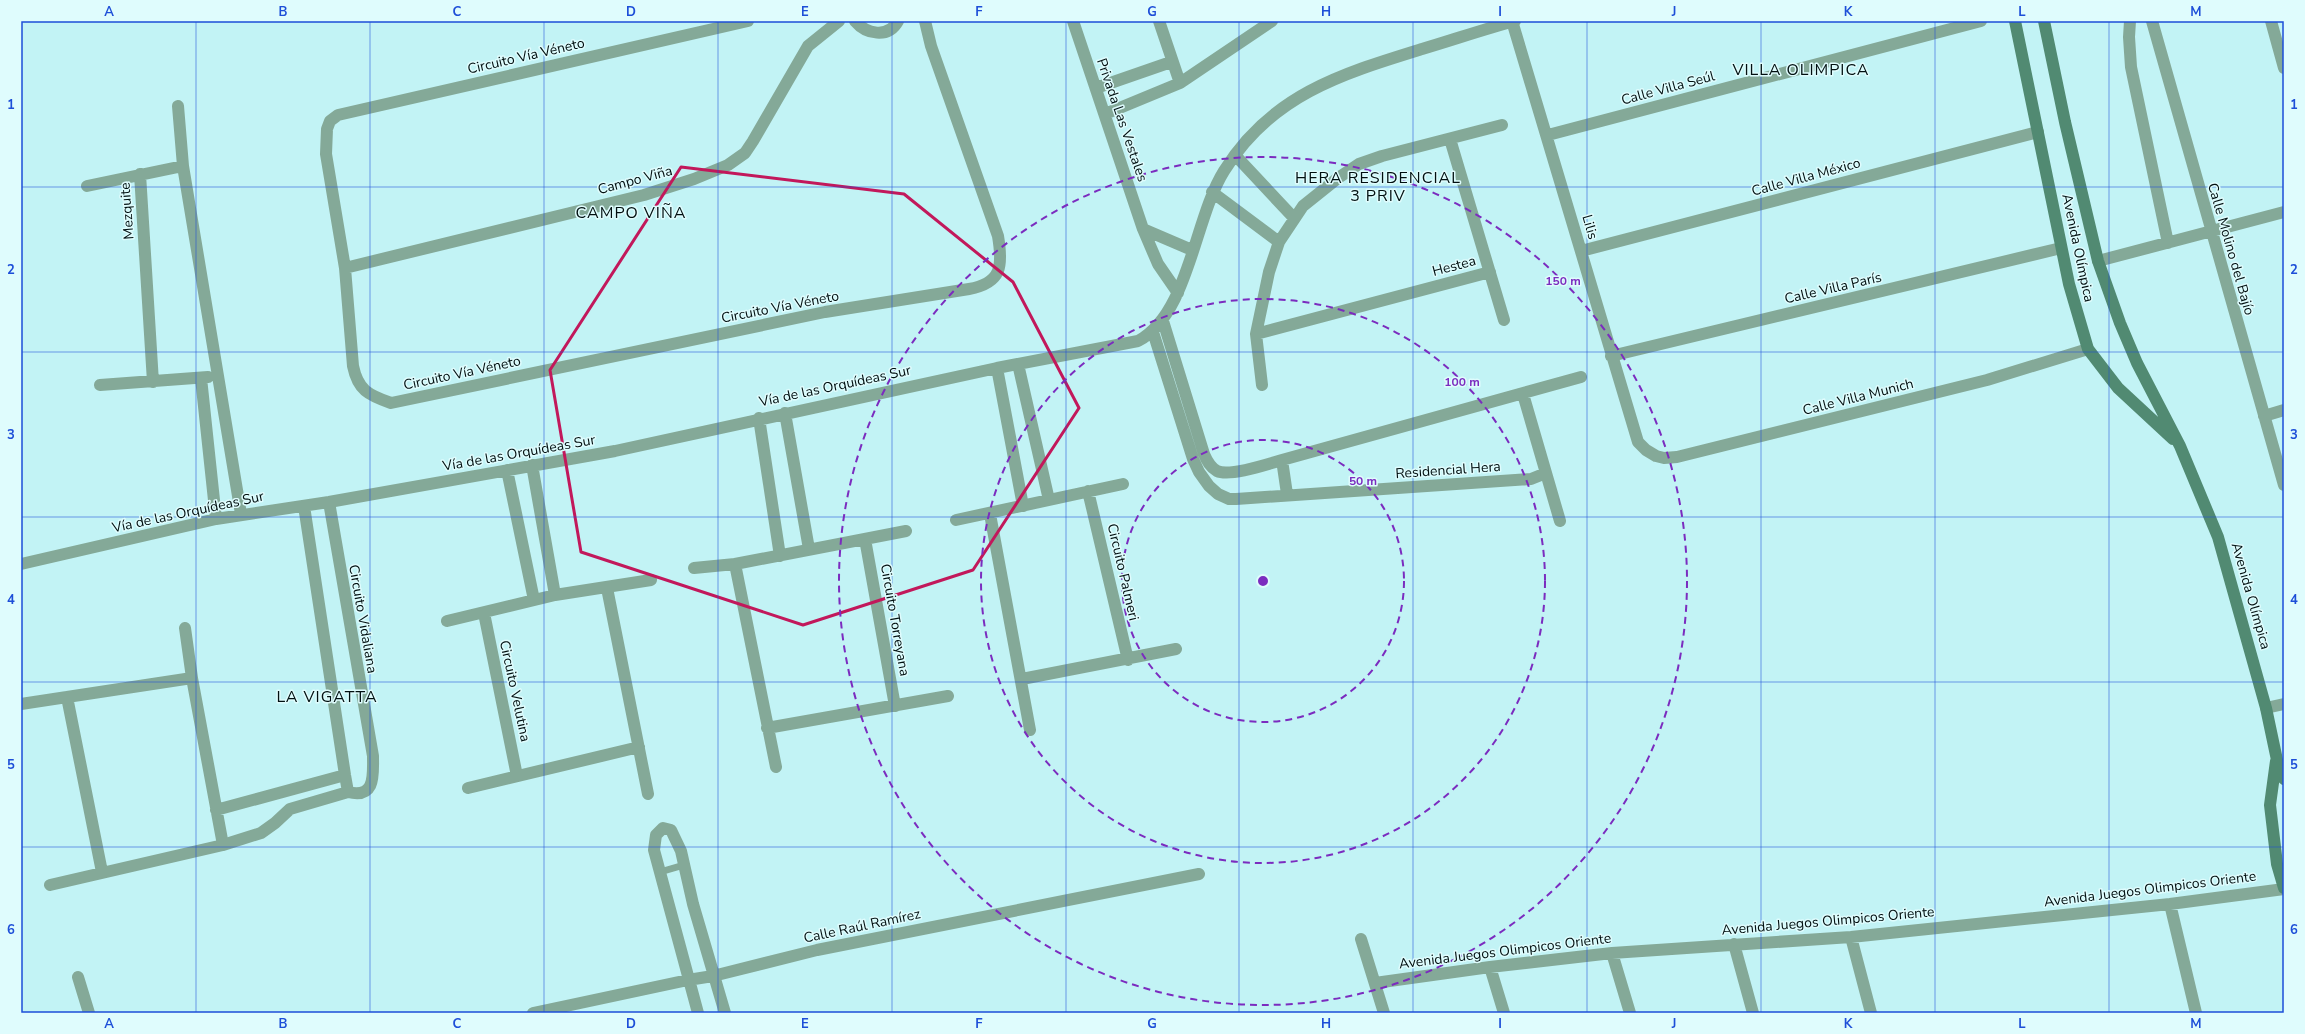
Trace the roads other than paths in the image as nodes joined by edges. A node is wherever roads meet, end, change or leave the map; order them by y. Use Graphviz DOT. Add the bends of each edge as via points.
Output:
graph roads {
  1 [pos="748,21"];
  2 [pos="839,21"];
  3 [pos="855,21"];
  4 [pos="898,21"];
  5 [pos="925,21"];
  6 [pos="1073,21"];
  7 [pos="1159,21"];
  8 [pos="1272,21"];
  9 [pos="1513,21"];
  10 [pos="1981,21"];
  11 [pos="2015,21"];
  12 [pos="2044,21"];
  13 [pos="2130,21"];
  14 [pos="2152,21"];
  15 [pos="2271,21"];
  16 [pos="1171,62"];
  17 [pos="2284,68"];
  18 [pos="1180,83"];
  19 [pos="1096,88"];
  20 [pos="178,106"];
  21 [pos="1104,114"];
  22 [pos="1502,125"];
  23 [pos="2038,132"];
  24 [pos="1548,135"];
  25 [pos="1450,139"];
  26 [pos="1235,155"];
  27 [pos="183,166"];
  28 [pos="140,174"];
  29 [pos="87,186"];
  30 [pos="1212,192"];
  31 [pos="2284,212"];
  32 [pos="1293,217"];
  33 [pos="1143,229"];
  34 [pos="2210,231"];
  35 [pos="1279,242"];
  36 [pos="2168,243"];
  37 [pos="2061,248"];
  38 [pos="1192,250"];
  39 [pos="1581,251"];
  40 [pos="2098,261"];
  41 [pos="345,268"];
  42 [pos="1490,272"];
  43 [pos="1178,292"];
  44 [pos="1504,320"];
  45 [pos="1162,321"];
  46 [pos="1153,332"];
  47 [pos="1256,334"];
  48 [pos="2088,349"];
  49 [pos="1611,356"];
  50 [pos="1018,364"];
  51 [pos="997,368"];
  52 [pos="217,375"];
  53 [pos="1582,377"];
  54 [pos="201,378"];
  55 [pos="153,382"];
  56 [pos="100,385"];
  57 [pos="1262,385"];
  58 [pos="1523,394"];
  59 [pos="2284,410"];
  60 [pos="785,413"];
  61 [pos="2264,416"];
  62 [pos="758,418"];
  63 [pos="1638,442"];
  64 [pos="2180,446"];
  65 [pos="1198,456"];
  66 [pos="1282,460"];
  67 [pos="532,465"];
  68 [pos="507,470"];
  69 [pos="1546,473"];
  70 [pos="1124,484"];
  71 [pos="2284,485"];
  72 [pos="1088,491"];
  73 [pos="1287,494"];
  74 [pos="1049,500"];
  75 [pos="329,502"];
  76 [pos="304,506"];
  77 [pos="1023,506"];
  78 [pos="241,514"];
  79 [pos="990,514"];
  80 [pos="216,519"];
  81 [pos="956,520"];
  82 [pos="1560,521"];
  83 [pos="906,531"];
  84 [pos="865,540"];
  85 [pos="809,549"];
  86 [pos="780,556"];
  87 [pos="21,564"];
  88 [pos="735,564"];
  89 [pos="694,568"];
  90 [pos="651,580"];
  91 [pos="607,588"];
  92 [pos="556,595"];
  93 [pos="534,600"];
  94 [pos="484,613"];
  95 [pos="447,621"];
  96 [pos="185,628"];
  97 [pos="1176,650"];
  98 [pos="1128,660"];
  99 [pos="192,678"];
  100 [pos="1022,679"];
  101 [pos="948,696"];
  102 [pos="67,697"];
  103 [pos="21,704"];
  104 [pos="2284,704"];
  105 [pos="895,706"];
  106 [pos="2266,708"];
  107 [pos="767,728"];
  108 [pos="1030,730"];
  109 [pos="639,747"];
  110 [pos="2277,760"];
  111 [pos="776,767"];
  112 [pos="345,775"];
  113 [pos="517,776"];
  114 [pos="2284,779"];
  115 [pos="468,788"];
  116 [pos="348,792"];
  117 [pos="648,794"];
  118 [pos="216,810"];
  119 [pos="223,845"];
  120 [pos="684,864"];
  121 [pos="102,872"];
  122 [pos="660,872"];
  123 [pos="1199,874"];
  124 [pos="50,886"];
  125 [pos="2284,888"];
  126 [pos="2170,904"];
  127 [pos="1851,936"];
  128 [pos="1361,939"];
  129 [pos="1734,944"];
  130 [pos="1612,953"];
  131 [pos="1490,966"];
  132 [pos="713,976"];
  133 [pos="78,978"];
  134 [pos="688,980"];
  135 [pos="1375,983"];
  136 [pos="89,1013"];
  137 [pos="533,1013"];
  138 [pos="698,1013"];
  139 [pos="724,1013"];
  140 [pos="1384,1013"];
  141 [pos="1504,1013"];
  142 [pos="1630,1013"];
  143 [pos="1753,1013"];
  144 [pos="1871,1013"];
  145 [pos="2196,1013"];
  1 -- 41 [label="street, Circuito Vía Véneto" via="338,115 328,124 326,154"];
  2 -- 41 [label="street, Campo Viña" via="808,46 753,141 744,153 728,166 644,195"];
  3 -- 4 [label="street" via="861,28 879,33 888,30"];
  5 -- 41 [label="street, Circuito Vía Véneto" via="931,46 998,236 1000,268 996,276 983,287 825,312 391,403 368,392 356,380 350,350"];
  6 -- 19 [label="street, Privada Las Vestales"];
  7 -- 16 [label="street"];
  8 -- 18 [label="street"];
  9 -- 24 [label="street, Lilis"];
  9 -- 26 [label="street, Vía de las Orquídeas Sur" via="1347,73 1301,94 1273,114"];
  10 -- 24 [label="street, Calle Villa Seúl"];
  11 -- 23 [label="street, Avenida Olímpica"];
  12 -- 40 [label="street, Avenida Olímpica"];
  13 -- 36 [label="street" via="2131,67"];
  14 -- 34 [label="street, Calle Molino del Bajío"];
  15 -- 17 [label="street"];
  16 -- 18 [label="street"];
  16 -- 19 [label="street"];
  18 -- 21 [label="street"];
  19 -- 21 [label="street, Privada Las Vestales"];
  20 -- 27 [label="street"];
  21 -- 33 [label="street, Privada Las Vestales"];
  22 -- 25 [label="street"];
  23 -- 37 [label="street, Avenida Olímpica"];
  23 -- 39 [label="street, Calle Villa México"];
  24 -- 39 [label="street, Lilis"];
  25 -- 32 [label="street" via="1359,164 1317,193"];
  25 -- 42 [label="street, Hestea"];
  26 -- 30 [label="street, Vía de las Orquídeas Sur"];
  26 -- 32 [label="street"];
  27 -- 28 [label="street, Mezquite"];
  27 -- 52 [label="street"];
  28 -- 29 [label="street"];
  28 -- 55 [label="street, Mezquite"];
  30 -- 35 [label="street"];
  30 -- 38 [label="street, Vía de las Orquídeas Sur"];
  31 -- 34 [label="street"];
  32 -- 35 [label="street"];
  33 -- 38 [label="street"];
  33 -- 43 [label="street, Privada Las Vestales" via="1158,264"];
  34 -- 36 [label="street"];
  34 -- 61 [label="street, Calle Molino del Bajío"];
  35 -- 47 [label="street" via="1269,272"];
  36 -- 40 [label="street"];
  37 -- 48 [label="street, Avenida Olímpica"];
  37 -- 49 [label="street, Calle Villa París"];
  38 -- 43 [label="street, Vía de las Orquídeas Sur"];
  39 -- 49 [label="street, Lilis"];
  40 -- 64 [label="street, Avenida Olímpica" via="2137,363"];
  42 -- 44 [label="street"];
  42 -- 47 [label="street, Hestea"];
  43 -- 45 [label="street, Vía de las Orquídeas Sur"];
  45 -- 46 [label="street, Vía de las Orquídeas Sur"];
  45 -- 65 [label="street, Residencial Hera"];
  46 -- 50 [label="street, Vía de las Orquídeas Sur" via="1129,344"];
  46 -- 65 [label="street, Residencial Hera"];
  47 -- 57 [label="street"];
  48 -- 63 [label="street, Calle Villa Munich" via="1986,380 1677,457 1656,456"];
  48 -- 64 [label="street, Avenida Olímpica" via="2118,388"];
  49 -- 63 [label="street, Lilis"];
  50 -- 51 [label="street, Vía de las Orquídeas Sur"];
  50 -- 74 [label="street"];
  51 -- 60 [label="street, Vía de las Orquídeas Sur"];
  51 -- 77 [label="street"];
  52 -- 54 [label="street"];
  52 -- 78 [label="street"];
  53 -- 58 [label="street, Residencial Hera"];
  54 -- 55 [label="street"];
  54 -- 80 [label="street"];
  55 -- 56 [label="street"];
  58 -- 66 [label="street, Residencial Hera"];
  58 -- 69 [label="street"];
  59 -- 61 [label="street"];
  60 -- 62 [label="street, Vía de las Orquídeas Sur"];
  60 -- 85 [label="street"];
  61 -- 71 [label="street, Calle Molino del Bajío"];
  62 -- 67 [label="street, Vía de las Orquídeas Sur" via="615,451"];
  62 -- 86 [label="street"];
  64 -- 106 [label="street, Avenida Olímpica" via="2218,537"];
  65 -- 66 [label="street, Residencial Hera" via="1216,470 1226,473"];
  65 -- 73 [label="street, Residencial Hera" via="1203,479 1224,498"];
  66 -- 73 [label="street"];
  67 -- 68 [label="street, Vía de las Orquídeas Sur"];
  67 -- 92 [label="street"];
  68 -- 75 [label="street, Vía de las Orquídeas Sur"];
  68 -- 93 [label="street"];
  69 -- 73 [label="street, Residencial Hera" via="1532,479 1484,483"];
  69 -- 82 [label="street"];
  70 -- 72 [label="street"];
  72 -- 74 [label="street"];
  72 -- 98 [label="street, Circuito Palmeri"];
  74 -- 77 [label="street"];
  75 -- 76 [label="street, Vía de las Orquídeas Sur"];
  75 -- 116 [label="street, Circuito Vidaliana" via="373,756 374,777 370,787 358,792"];
  76 -- 78 [label="street, Vía de las Orquídeas Sur"];
  76 -- 112 [label="street"];
  77 -- 79 [label="street"];
  78 -- 80 [label="street, Vía de las Orquídeas Sur"];
  79 -- 81 [label="street"];
  79 -- 100 [label="street"];
  80 -- 87 [label="street, Vía de las Orquídeas Sur"];
  83 -- 84 [label="street"];
  84 -- 85 [label="street"];
  84 -- 105 [label="street, Circuito Torreyana"];
  85 -- 86 [label="street"];
  86 -- 88 [label="street"];
  88 -- 89 [label="street"];
  88 -- 107 [label="street"];
  90 -- 91 [label="street"];
  91 -- 92 [label="street"];
  91 -- 109 [label="street"];
  92 -- 93 [label="street"];
  93 -- 94 [label="street"];
  94 -- 95 [label="street"];
  94 -- 113 [label="street, Circuito Velutina"];
  96 -- 99 [label="street"];
  97 -- 98 [label="street"];
  98 -- 100 [label="street"];
  99 -- 102 [label="street"];
  99 -- 118 [label="street"];
  100 -- 108 [label="street"];
  101 -- 105 [label="street"];
  102 -- 103 [label="street"];
  102 -- 121 [label="street"];
  104 -- 106 [label="street"];
  105 -- 107 [label="street"];
  106 -- 110 [label="street, Avenida Olímpica"];
  107 -- 111 [label="street"];
  109 -- 113 [label="street"];
  109 -- 117 [label="street"];
  110 -- 114 [label="street, Avenida Olímpica"];
  110 -- 125 [label="street, Avenida Olímpica" via="2270,805 2277,864"];
  112 -- 116 [label="street"];
  112 -- 118 [label="street"];
  113 -- 115 [label="street"];
  116 -- 119 [label="street, Circuito Vidaliana" via="290,809 261,833"];
  118 -- 119 [label="street"];
  119 -- 121 [label="street, Circuito Vidaliana"];
  120 -- 122 [label="lane"];
  120 -- 122 [label="street" via="676,838 671,830 663,828 656,835 654,842"];
  120 -- 132 [label="street"];
  121 -- 124 [label="street, Circuito Vidaliana"];
  122 -- 134 [label="street"];
  123 -- 132 [label="street, Calle Raúl Ramírez" via="817,950"];
  125 -- 126 [label="street, Avenida Juegos Olimpicos Oriente"];
  126 -- 127 [label="street, Avenida Juegos Olimpicos Oriente"];
  126 -- 145 [label="street"];
  127 -- 129 [label="street, Avenida Juegos Olimpicos Oriente"];
  127 -- 144 [label="street"];
  128 -- 135 [label="street"];
  129 -- 130 [label="street, Avenida Juegos Olimpicos Oriente"];
  129 -- 143 [label="street"];
  130 -- 131 [label="street, Avenida Juegos Olimpicos Oriente"];
  130 -- 142 [label="street"];
  131 -- 135 [label="street, Avenida Juegos Olimpicos Oriente"];
  131 -- 141 [label="street"];
  132 -- 134 [label="street, Calle Raúl Ramírez"];
  132 -- 139 [label="street"];
  133 -- 136 [label="street"];
  134 -- 137 [label="street, Calle Raúl Ramírez"];
  134 -- 138 [label="street"];
  135 -- 140 [label="street"];
}
